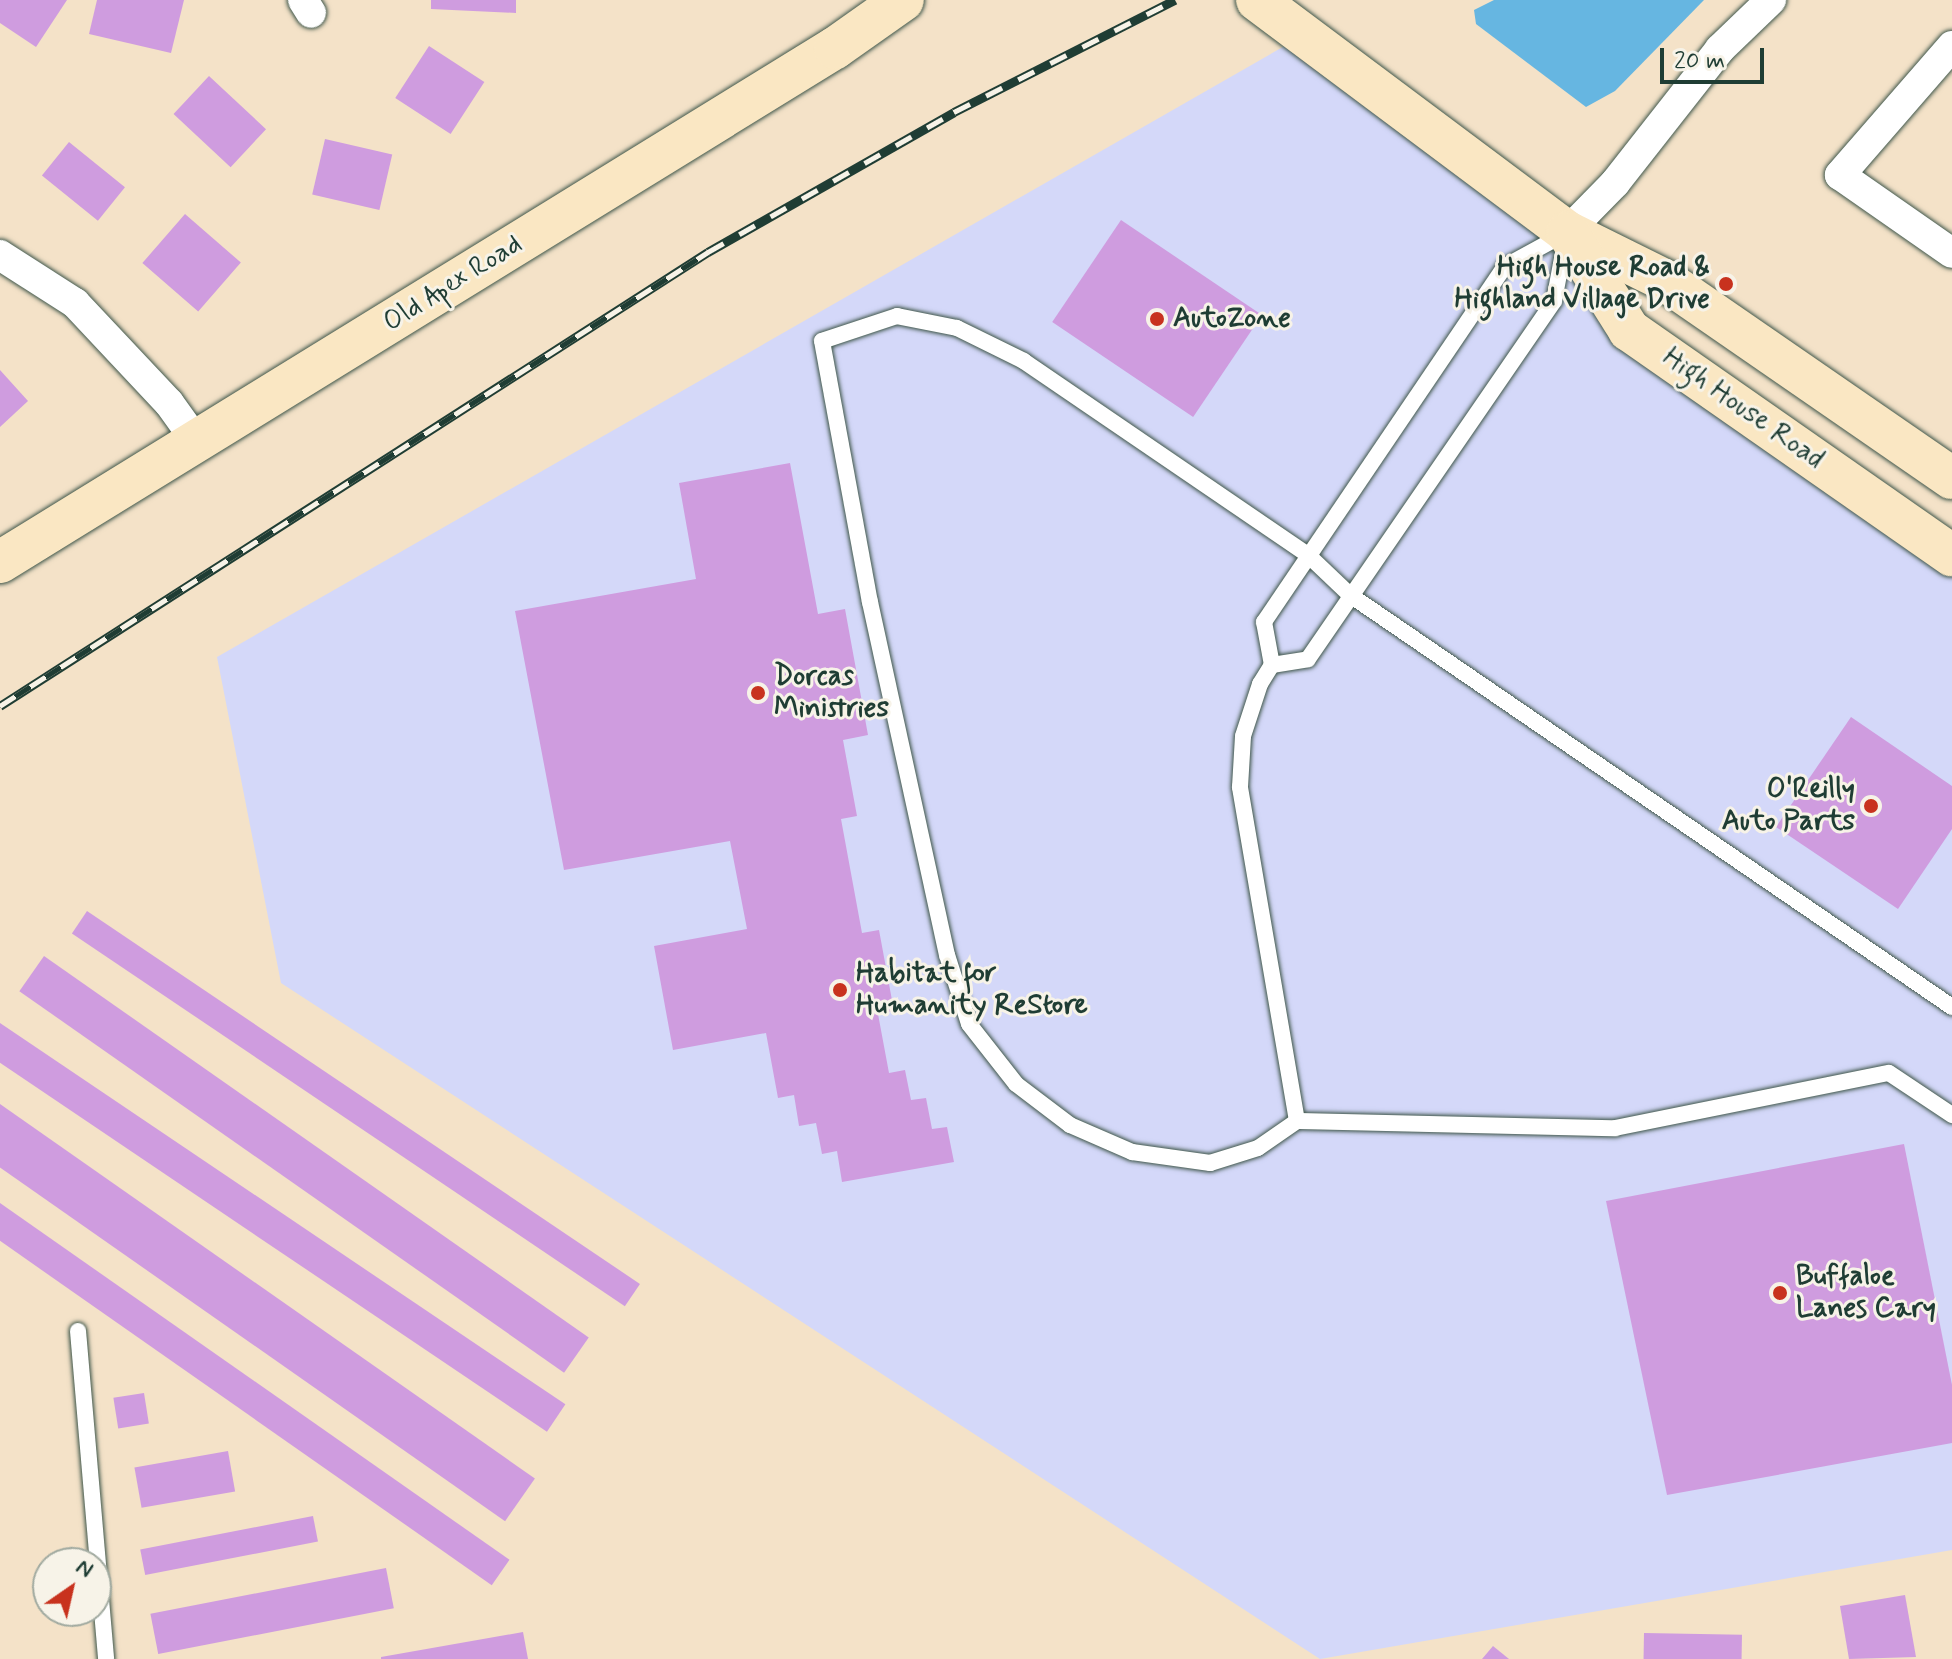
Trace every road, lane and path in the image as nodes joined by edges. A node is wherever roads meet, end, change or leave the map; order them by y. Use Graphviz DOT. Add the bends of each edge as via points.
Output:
graph roads {
  1 [pos="903,0"];
  2 [pos="1257,0"];
  3 [pos="1771,0"];
  4 [pos="1952,46"];
  5 [pos="1567,232"];
  6 [pos="1952,253"];
  7 [pos="0,255"];
  8 [pos="197,442"];
  9 [pos="1952,478"];
  10 [pos="1308,555"];
  11 [pos="1952,555"];
  12 [pos="0,562"];
  13 [pos="1350,595"];
  14 [pos="1272,665"];
  15 [pos="1952,1007"];
  16 [pos="1952,1115"];
  17 [pos="1297,1121"];
  18 [pos="78,1331"];
  19 [pos="106,1659"];
  1 -- 8 [label="main road, Old Apex Road" via="835,48"];
  2 -- 5 [label="main road, High House Road"];
  3 -- 5 [label="street" via="1720,49 1615,183"];
  4 -- 6 [label="street" via="1840,175"];
  5 -- 9 [label="main road, High House Road" via="1666,281"];
  5 -- 10 [label="lane" via="1504,267"];
  5 -- 11 [label="main road, High House Road" via="1629,330"];
  5 -- 13 [label="lane" via="1554,301"];
  7 -- 8 [label="street" via="75,303 169,403"];
  8 -- 12 [label="main road, Old Apex Road"];
  10 -- 13 [label="lane"];
  10 -- 14 [label="lane" via="1264,622"];
  10 -- 17 [label="lane" via="1024,361 957,328 897,316 822,341 870,602 947,955 969,1024 1016,1084 1070,1125 1132,1152 1210,1163 1258,1148"];
  13 -- 14 [label="lane" via="1308,659"];
  13 -- 15 [label="lane"];
  14 -- 17 [label="lane" via="1243,736 1240,787"];
  16 -- 17 [label="lane" via="1889,1073 1615,1128"];
  18 -- 19 [label="lane"];
}
